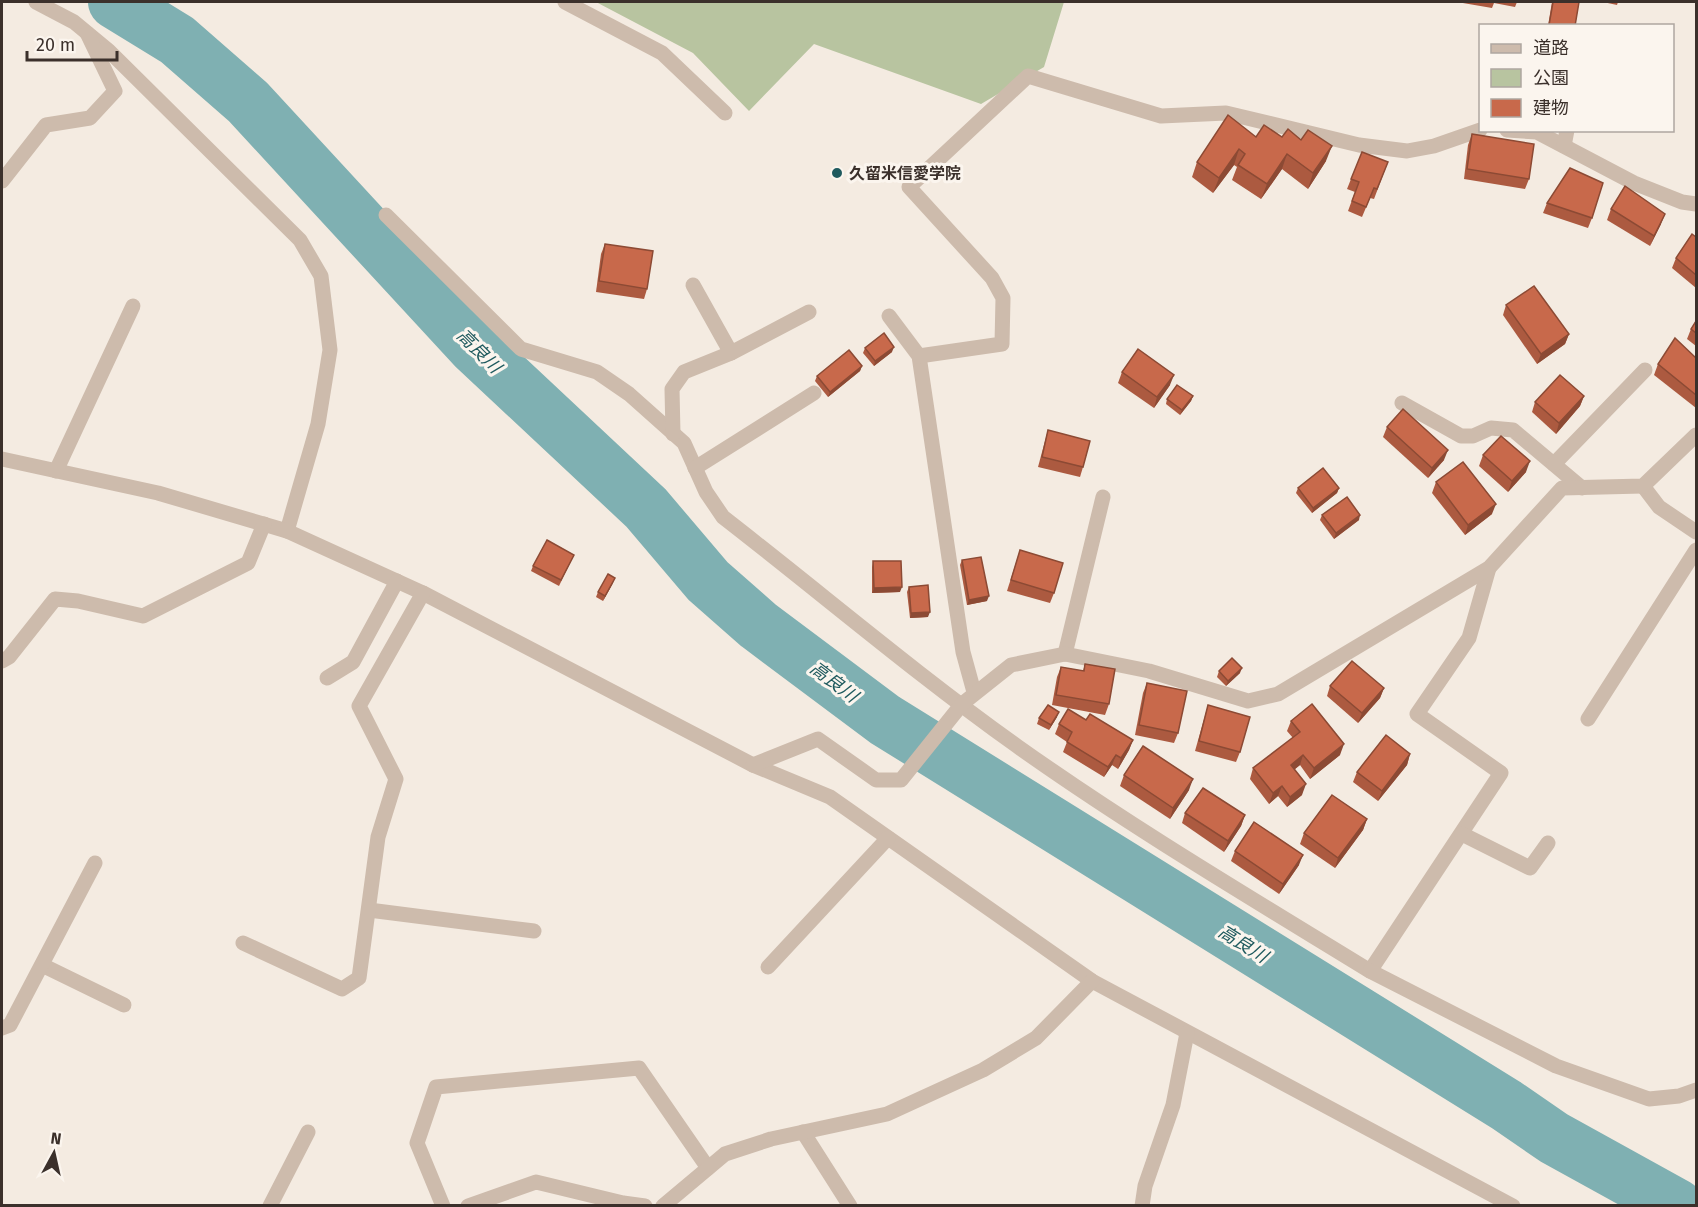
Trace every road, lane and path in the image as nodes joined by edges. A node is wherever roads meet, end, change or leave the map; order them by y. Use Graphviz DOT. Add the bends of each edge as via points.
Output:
graph roads {
  1 [pos="36,2"];
  2 [pos="565,2"];
  3 [pos="87,33"];
  4 [pos="725,113"];
  5 [pos="1479,130"];
  6 [pos="1537,132"];
  7 [pos="1567,132"];
  8 [pos="1564,146"];
  9 [pos="2,181"];
  10 [pos="1696,204"];
  11 [pos="386,215"];
  12 [pos="693,285"];
  13 [pos="133,306"];
  14 [pos="809,312"];
  15 [pos="889,316"];
  16 [pos="731,353"];
  17 [pos="919,356"];
  18 [pos="1645,370"];
  19 [pos="814,393"];
  20 [pos="1402,404"];
  21 [pos="673,434"];
  22 [pos="1696,435"];
  23 [pos="2,459"];
  24 [pos="1554,464"];
  25 [pos="695,468"];
  26 [pos="56,471"];
  27 [pos="1642,486"];
  28 [pos="1582,488"];
  29 [pos="1103,497"];
  30 [pos="264,524"];
  31 [pos="287,531"];
  32 [pos="1696,532"];
  33 [pos="1696,550"];
  34 [pos="1489,568"];
  35 [pos="397,581"];
  36 [pos="423,593"];
  37 [pos="1065,654"];
  38 [pos="2,661"];
  39 [pos="327,678"];
  40 [pos="974,692"];
  41 [pos="958,710"];
  42 [pos="1588,719"];
  43 [pos="753,765"];
  44 [pos="1462,834"];
  45 [pos="888,838"];
  46 [pos="1548,843"];
  47 [pos="95,863"];
  48 [pos="369,910"];
  49 [pos="534,931"];
  50 [pos="243,943"];
  51 [pos="42,965"];
  52 [pos="768,967"];
  53 [pos="1370,971"];
  54 [pos="1092,981"];
  55 [pos="124,1005"];
  56 [pos="2,1028"];
  57 [pos="1187,1033"];
  58 [pos="1696,1090"];
  59 [pos="308,1132"];
  60 [pos="803,1132"];
  61 [pos="708,1168"];
  62 [pos="677,1199"];
  63 [pos="270,1206"];
  64 [pos="443,1206"];
  65 [pos="468,1206"];
  66 [pos="645,1206"];
  67 [pos="663,1206"];
  68 [pos="850,1206"];
  69 [pos="1142,1206"];
  70 [pos="1514,1206"];
  1 -- 3 [label="street"];
  2 -- 4 [label="street" via="662,52"];
  3 -- 9 [label="street" via="115,91 90,118 46,125"];
  3 -- 31 [label="street" via="300,240 321,276 330,350 318,424"];
  5 -- 17 [label="street" via="1407,151 1226,113 1161,116 1028,76 909,187 992,278 1003,298 1002,344"];
  6 -- 8 [label="street"];
  7 -- 8 [label="street"];
  8 -- 10 [label="street" via="1634,183"];
  11 -- 21 [label="street" via="521,349 597,372 629,394"];
  12 -- 16 [label="street"];
  13 -- 26 [label="street"];
  14 -- 16 [label="street"];
  15 -- 17 [label="street"];
  16 -- 21 [label="street" via="684,372 672,389"];
  17 -- 40 [label="street" via="963,652"];
  18 -- 24 [label="street"];
  19 -- 25 [label="street"];
  20 -- 24 [label="street" via="1461,436 1473,436 1491,428 1513,430"];
  21 -- 25 [label="street" via="684,443"];
  22 -- 27 [label="street"];
  23 -- 26 [label="street"];
  24 -- 28 [label="street"];
  25 -- 41 [label="street" via="723,517"];
  26 -- 30 [label="street" via="158,492"];
  27 -- 28 [label="street"];
  27 -- 32 [label="street" via="1659,507"];
  28 -- 34 [label="street" via="1562,488"];
  29 -- 37 [label="street"];
  30 -- 31 [label="street"];
  30 -- 38 [label="street" via="248,562 143,616 55,599"];
  31 -- 35 [label="street"];
  33 -- 42 [label="street"];
  34 -- 37 [label="street" via="1278,694 1248,701 1149,671"];
  34 -- 44 [label="street" via="1469,638 1417,714 1501,773"];
  35 -- 36 [label="street"];
  35 -- 39 [label="street" via="353,662"];
  36 -- 43 [label="street"];
  36 -- 48 [label="street" via="359,706 396,779 378,837"];
  37 -- 40 [label="street" via="1011,665"];
  40 -- 41 [label="street"];
  41 -- 43 [label="street" via="901,780 876,780 818,739"];
  41 -- 53 [label="street" via="1193,863"];
  43 -- 45 [label="street" via="830,797"];
  44 -- 46 [label="street" via="1530,868"];
  44 -- 53 [label="street"];
  45 -- 52 [label="street"];
  45 -- 54 [label="street"];
  47 -- 51 [label="street"];
  48 -- 49 [label="street"];
  48 -- 50 [label="street" via="360,978 342,989"];
  51 -- 55 [label="street"];
  51 -- 56 [label="street" via="10,1025"];
  53 -- 58 [label="street" via="1556,1066 1649,1099"];
  54 -- 57 [label="street"];
  54 -- 60 [label="street" via="1036,1038 983,1071 887,1114"];
  57 -- 69 [label="street" via="1173,1105 1145,1186"];
  57 -- 70 [label="street"];
  59 -- 63 [label="street"];
  60 -- 61 [label="street" via="725,1154"];
  60 -- 68 [label="street"];
  61 -- 62 [label="street"];
  61 -- 64 [label="street" via="639,1068 436,1087 417,1143"];
  62 -- 67 [label="street"];
  65 -- 66 [label="street" via="536,1182"];
}
